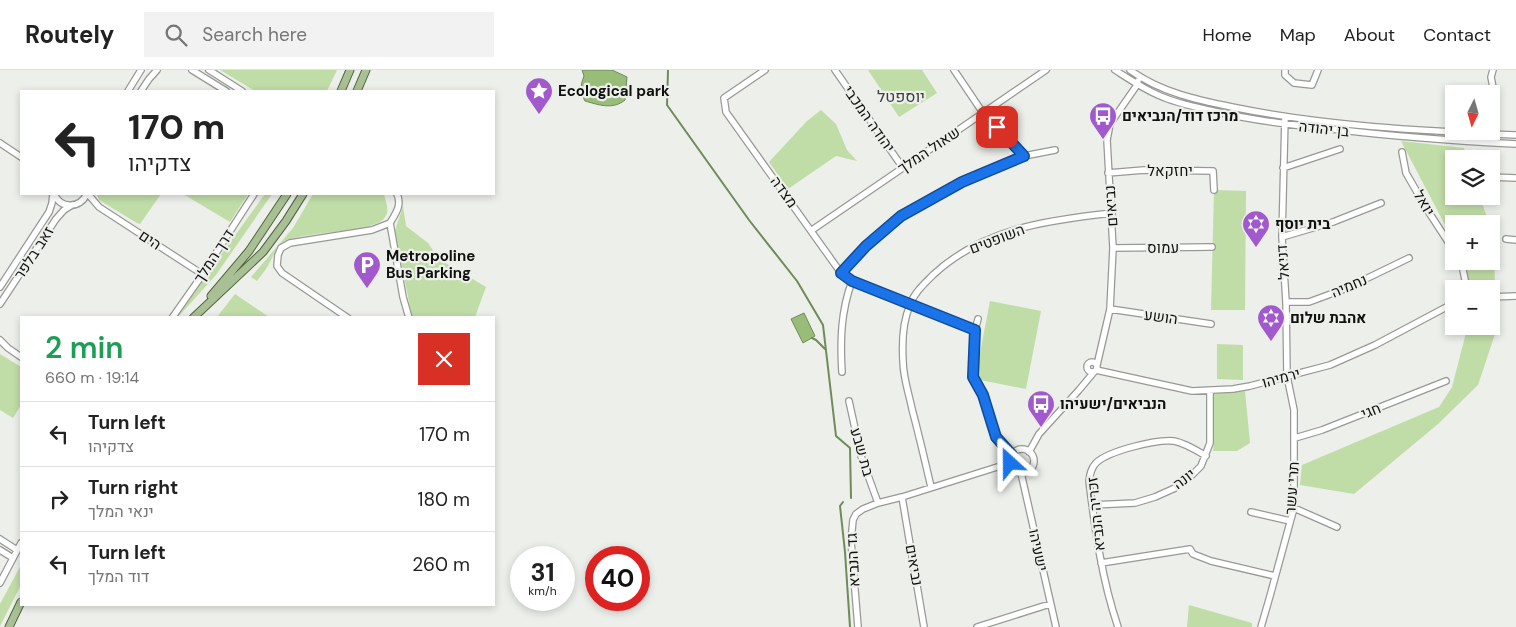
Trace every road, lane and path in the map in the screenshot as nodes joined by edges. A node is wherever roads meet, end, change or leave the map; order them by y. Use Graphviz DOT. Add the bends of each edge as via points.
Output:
graph roads {
  1 [pos="141,70"];
  2 [pos="158,70"];
  3 [pos="192,70"];
  4 [pos="209,70"];
  5 [pos="350,70"];
  6 [pos="366,70"];
  7 [pos="765,70"];
  8 [pos="835,70"];
  9 [pos="954,70"];
  10 [pos="1046,70"];
  11 [pos="1115,70"];
  12 [pos="1130,70"];
  13 [pos="1284,70"];
  14 [pos="1318,70"];
  15 [pos="1494,70"];
  16 [pos="1139,77"];
  17 [pos="1137,85"];
  18 [pos="1492,85"];
  19 [pos="129,90"];
  20 [pos="142,90"];
  21 [pos="224,90"];
  22 [pos="240,90"];
  23 [pos="341,90"];
  24 [pos="357,90"];
  25 [pos="983,113"];
  26 [pos="1285,117"];
  27 [pos="1284,124"];
  28 [pos="1516,135"];
  29 [pos="0,143"];
  30 [pos="1516,144"];
  31 [pos="1340,149"];
  32 [pos="1055,150"];
  33 [pos="1402,152"];
  34 [pos="20,156"];
  35 [pos="1024,156"];
  36 [pos="903,168"];
  37 [pos="1283,168"];
  38 [pos="1108,173"];
  39 [pos="1500,177"];
  40 [pos="1516,178"];
  41 [pos="1214,190"];
  42 [pos="54,195"];
  43 [pos="55,195"];
  44 [pos="87,195"];
  45 [pos="89,195"];
  46 [pos="253,195"];
  47 [pos="286,195"];
  48 [pos="302,195"];
  49 [pos="398,195"];
  50 [pos="1381,203"];
  51 [pos="74,205"];
  52 [pos="98,207"];
  53 [pos="1112,213"];
  54 [pos="390,223"];
  55 [pos="380,227"];
  56 [pos="812,230"];
  57 [pos="392,233"];
  58 [pos="1282,237"];
  59 [pos="1445,237"];
  60 [pos="1506,239"];
  61 [pos="1516,240"];
  62 [pos="1212,247"];
  63 [pos="1113,248"];
  64 [pos="1409,258"];
  65 [pos="841,273"];
  66 [pos="202,274"];
  67 [pos="852,281"];
  68 [pos="0,286"];
  69 [pos="1500,296"];
  70 [pos="1516,296"];
  71 [pos="1286,302"];
  72 [pos="0,304"];
  73 [pos="910,305"];
  74 [pos="1445,308"];
  75 [pos="1110,309"];
  76 [pos="173,316"];
  77 [pos="195,316"];
  78 [pos="195,316"];
  79 [pos="345,316"];
  80 [pos="408,316"];
  81 [pos="978,319"];
  82 [pos="1211,324"];
  83 [pos="975,330"];
  84 [pos="0,340"];
  85 [pos="1101,343"];
  86 [pos="0,345"];
  87 [pos="8,348"];
  88 [pos="20,355"];
  89 [pos="1088,366"];
  90 [pos="1096,369"];
  91 [pos="842,372"];
  92 [pos="1287,376"];
  93 [pos="1446,381"];
  94 [pos="1079,390"];
  95 [pos="1210,391"];
  96 [pos="849,401"];
  97 [pos="1295,438"];
  98 [pos="1029,452"];
  99 [pos="1012,455"];
  100 [pos="1206,456"];
  101 [pos="1010,463"];
  102 [pos="1022,473"];
  103 [pos="931,487"];
  104 [pos="902,497"];
  105 [pos="878,503"];
  106 [pos="1092,504"];
  107 [pos="1294,508"];
  108 [pos="1251,512"];
  109 [pos="1290,521"];
  110 [pos="1337,527"];
  111 [pos="0,539"];
  112 [pos="20,544"];
  113 [pos="0,550"];
  114 [pos="17,550"];
  115 [pos="13,558"];
  116 [pos="1101,563"];
  117 [pos="1275,576"];
  118 [pos="0,582"];
  119 [pos="20,604"];
  120 [pos="1050,604"];
  121 [pos="989,625"];
  122 [pos="9,627"];
  123 [pos="858,627"];
  124 [pos="924,627"];
  125 [pos="977,627"];
  126 [pos="1056,627"];
  127 [pos="1118,627"];
  128 [pos="1261,627"];
  1 -- 19 [label="street"];
  2 -- 20 [label="street"];
  3 -- 21 [label="street"];
  4 -- 22 [label="street"];
  5 -- 23 [label="main road"];
  6 -- 24 [label="main road"];
  7 -- 56 [label="street, מצדה" via="724,98 726,112"];
  8 -- 36 [label="street, יהודה המכבי"];
  9 -- 25 [label="street"];
  10 -- 25 [label="street, שאול המלך"];
  11 -- 17 [label="street, בן יהודה"];
  12 -- 16 [label="street, בן יהודה"];
  13 -- 14 [label="street" via="1294,83 1312,85"];
  15 -- 18 [label="street" via="1490,77"];
  16 -- 17 [label="street, נביאים"];
  16 -- 26 [label="street, בן יהודה" via="1200,100"];
  17 -- 27 [label="street, בן יהודה" via="1199,108"];
  17 -- 38 [label="street, נביאים" via="1110,124"];
  25 -- 35 [label="street"];
  25 -- 36 [label="street, שאול המלך"];
  26 -- 27 [label="street, דניאל"];
  26 -- 28 [label="street, בן יהודה"];
  27 -- 30 [label="street, בן יהודה"];
  27 -- 37 [label="street, דניאל"];
  29 -- 34 [label="street"];
  31 -- 37 [label="street"];
  32 -- 35 [label="street"];
  33 -- 59 [label="street, יואל" via="1406,173"];
  35 -- 65 [label="street" via="962,182 901,216"];
  36 -- 56 [label="street, שאול המלך"];
  37 -- 58 [label="street, דניאל"];
  38 -- 41 [label="street, יחזקאל" via="1213,170"];
  38 -- 53 [label="street, נביאים"];
  39 -- 40 [label="street"];
  42 -- 68 [label="street, זאב בלפר" via="49,212"];
  43 -- 51 [label="street" via="61,203"];
  44 -- 51 [label="street, זאב בלפר"];
  45 -- 52 [label="street, הים"];
  46 -- 66 [label="street, דרך המלך"];
  47 -- 77 [label="main road" via="250,251"];
  48 -- 78 [label="main road" via="263,252"];
  49 -- 54 [label="street" via="399,205"];
  50 -- 58 [label="street"];
  51 -- 52 [label="street, הים"];
  51 -- 72 [label="street, זאב בלפר" via="56,219"];
  52 -- 66 [label="street, הים"];
  53 -- 63 [label="street, נביאים"];
  53 -- 73 [label="street, השופטים" via="1038,224 974,245 945,264 922,286"];
  54 -- 55 [label="street"];
  54 -- 57 [label="street"];
  55 -- 57 [label="street"];
  55 -- 79 [label="street" via="294,242 285,246 278,255 282,273"];
  56 -- 65 [label="street, מצדה"];
  57 -- 80 [label="street"];
  58 -- 71 [label="street, דניאל"];
  60 -- 61 [label="street"];
  62 -- 63 [label="street, עמוס"];
  63 -- 75 [label="street, נביאים"];
  64 -- 71 [label="street, נחמיה" via="1309,302"];
  65 -- 67 [label="street, מצדה"];
  66 -- 76 [label="street, דרך המלך"];
  67 -- 73 [label="street, מצדה"];
  67 -- 91 [label="street" via="842,323"];
  69 -- 70 [label="street"];
  71 -- 92 [label="street, דניאל"];
  73 -- 83 [label="street, מצדה"];
  73 -- 103 [label="street, השופטים" via="904,330 903,362"];
  74 -- 92 [label="street, ירמיהו" via="1330,365"];
  75 -- 82 [label="street, הושע"];
  75 -- 85 [label="street, נביאים"];
  81 -- 83 [label="street"];
  83 -- 99 [label="street" via="973,377 983,395 996,437"];
  84 -- 87 [label="street"];
  85 -- 89 [label="street, נביאים"];
  85 -- 90 [label="street, נביאים"];
  86 -- 87 [label="street"];
  87 -- 88 [label="street"];
  89 -- 90 [label="street" via="1090,372"];
  89 -- 90 [label="street" via="1094,362"];
  89 -- 94 [label="street, נביאים"];
  90 -- 94 [label="street, נביאים"];
  90 -- 95 [label="street, ירמיהו" via="1192,391"];
  92 -- 95 [label="street, ירמיהו"];
  92 -- 97 [label="street, תרי עשר" via="1294,410"];
  93 -- 97 [label="street, חגי"];
  94 -- 98 [label="street, נביאים" via="1039,434"];
  95 -- 100 [label="street, יונה" via="1210,443"];
  96 -- 105 [label="street, בת שבע" via="861,456"];
  97 -- 107 [label="street, תרי עשר"];
  98 -- 99 [label="street" via="1021,449"];
  98 -- 102 [label="street" via="1034,460 1032,467"];
  99 -- 101 [label="street"];
  100 -- 106 [label="street, יונה" via="1192,476 1154,497 1135,502"];
  100 -- 106 [label="street, זכריה הנביא" via="1173,441 1143,444 1117,452 1096,462 1092,468"];
  101 -- 102 [label="street" via="1015,471"];
  101 -- 103 [label="street"];
  102 -- 120 [label="street, ישעיהו"];
  103 -- 104 [label="street"];
  104 -- 105 [label="street, גד הנביא"];
  104 -- 124 [label="street, נביאים"];
  105 -- 123 [label="street, גד הנביא" via="863,509 853,520 851,541"];
  106 -- 116 [label="street, זכריה הנביא"];
  107 -- 109 [label="street, תרי עשר"];
  107 -- 110 [label="street"];
  108 -- 109 [label="street"];
  109 -- 117 [label="street, תרי עשר"];
  111 -- 114 [label="street"];
  112 -- 114 [label="street"];
  113 -- 115 [label="street"];
  114 -- 115 [label="street"];
  115 -- 118 [label="street"];
  116 -- 117 [label="street" via="1190,549 1193,554 1210,560"];
  116 -- 127 [label="street, זכריה הנביא"];
  117 -- 128 [label="street, תרי עשר"];
  119 -- 122 [label="main road"];
  120 -- 121 [label="street"];
  120 -- 126 [label="street, ישעיהו"];
  121 -- 125 [label="street"];
}
